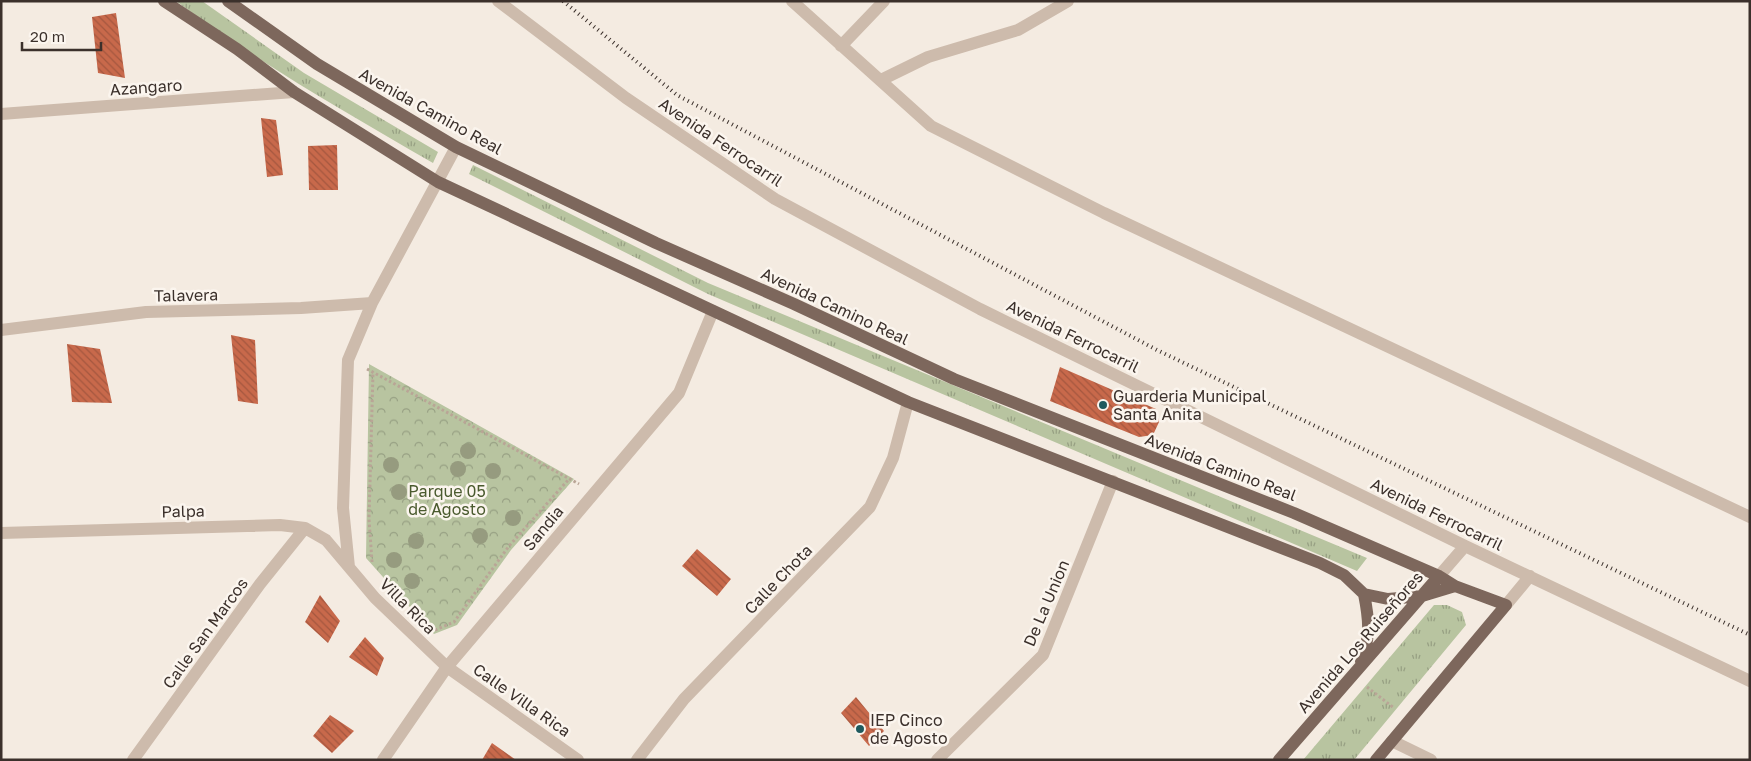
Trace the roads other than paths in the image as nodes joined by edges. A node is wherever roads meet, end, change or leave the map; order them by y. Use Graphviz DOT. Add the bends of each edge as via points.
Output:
graph roads {
  1 [pos="164,1"];
  2 [pos="228,1"];
  3 [pos="498,1"];
  4 [pos="792,1"];
  5 [pos="884,1"];
  6 [pos="1068,1"];
  7 [pos="841,46"];
  8 [pos="881,80"];
  9 [pos="294,92"];
  10 [pos="1,114"];
  11 [pos="456,147"];
  12 [pos="438,182"];
  13 [pos="372,303"];
  14 [pos="713,310"];
  15 [pos="1,330"];
  16 [pos="908,402"];
  17 [pos="1113,481"];
  18 [pos="1750,518"];
  19 [pos="305,528"];
  20 [pos="1,533"];
  21 [pos="1465,546"];
  22 [pos="350,567"];
  23 [pos="1439,576"];
  24 [pos="1530,576"];
  25 [pos="1455,586"];
  26 [pos="1364,594"];
  27 [pos="1422,596"];
  28 [pos="1506,605"];
  29 [pos="447,667"];
  30 [pos="1354,674"];
  31 [pos="1750,681"];
  32 [pos="1392,741"];
  33 [pos="133,760"];
  34 [pos="383,760"];
  35 [pos="578,760"];
  36 [pos="637,760"];
  37 [pos="937,760"];
  38 [pos="1279,760"];
  39 [pos="1376,760"];
  40 [pos="1431,760"];
  1 -- 9 [label="main road" via="238,49"];
  2 -- 11 [label="main road, Avenida Camino Real" via="317,64"];
  3 -- 21 [label="street, Avenida Ferrocarril" via="626,98 776,199 980,309"];
  4 -- 7 [label="street"];
  5 -- 7 [label="street"];
  6 -- 8 [label="street" via="1018,30 928,57"];
  7 -- 8 [label="street"];
  8 -- 18 [label="street" via="931,126 1104,214"];
  9 -- 10 [label="street, Azangaro"];
  9 -- 12 [label="main road"];
  11 -- 12 [label="street"];
  11 -- 23 [label="main road, Avenida Camino Real" via="656,243 954,379 1294,513"];
  12 -- 13 [label="street"];
  12 -- 14 [label="main road"];
  13 -- 15 [label="street, Talavera" via="146,312"];
  13 -- 22 [label="street" via="348,360 343,508"];
  14 -- 16 [label="main road"];
  14 -- 29 [label="street, Sandia" via="679,393"];
  16 -- 17 [label="main road"];
  16 -- 36 [label="street, Calle Chota" via="893,458 870,507 684,699"];
  17 -- 26 [label="main road" via="1320,563 1344,575"];
  17 -- 37 [label="street, De La Union" via="1043,655"];
  19 -- 20 [label="street, Palpa" via="280,525"];
  19 -- 22 [label="street, Palpa" via="326,540"];
  19 -- 33 [label="street, Calle San Marcos" via="260,584"];
  21 -- 23 [label="street, Avenida Los Ruiseñores"];
  21 -- 24 [label="street, Avenida Ferrocarril"];
  22 -- 29 [label="street, Villa Rica" via="375,598"];
  23 -- 25 [label="main road, Avenida Camino Real"];
  23 -- 27 [label="main road, Avenida Los Ruiseñores"];
  24 -- 28 [label="street"];
  24 -- 31 [label="street, Avenida Ferrocarril"];
  25 -- 27 [label="main road"];
  25 -- 28 [label="main road, Avenida Camino Real"];
  26 -- 27 [label="main road" via="1388,599"];
  26 -- 30 [label="main road" via="1369,623 1368,645"];
  27 -- 30 [label="main road, Avenida Los Ruiseñores"];
  28 -- 32 [label="main road"];
  29 -- 34 [label="street, Sandia"];
  29 -- 35 [label="street, Calle Villa Rica"];
  30 -- 38 [label="main road, Avenida Los Ruiseñores"];
  32 -- 39 [label="main road"];
  32 -- 40 [label="street"];
}
